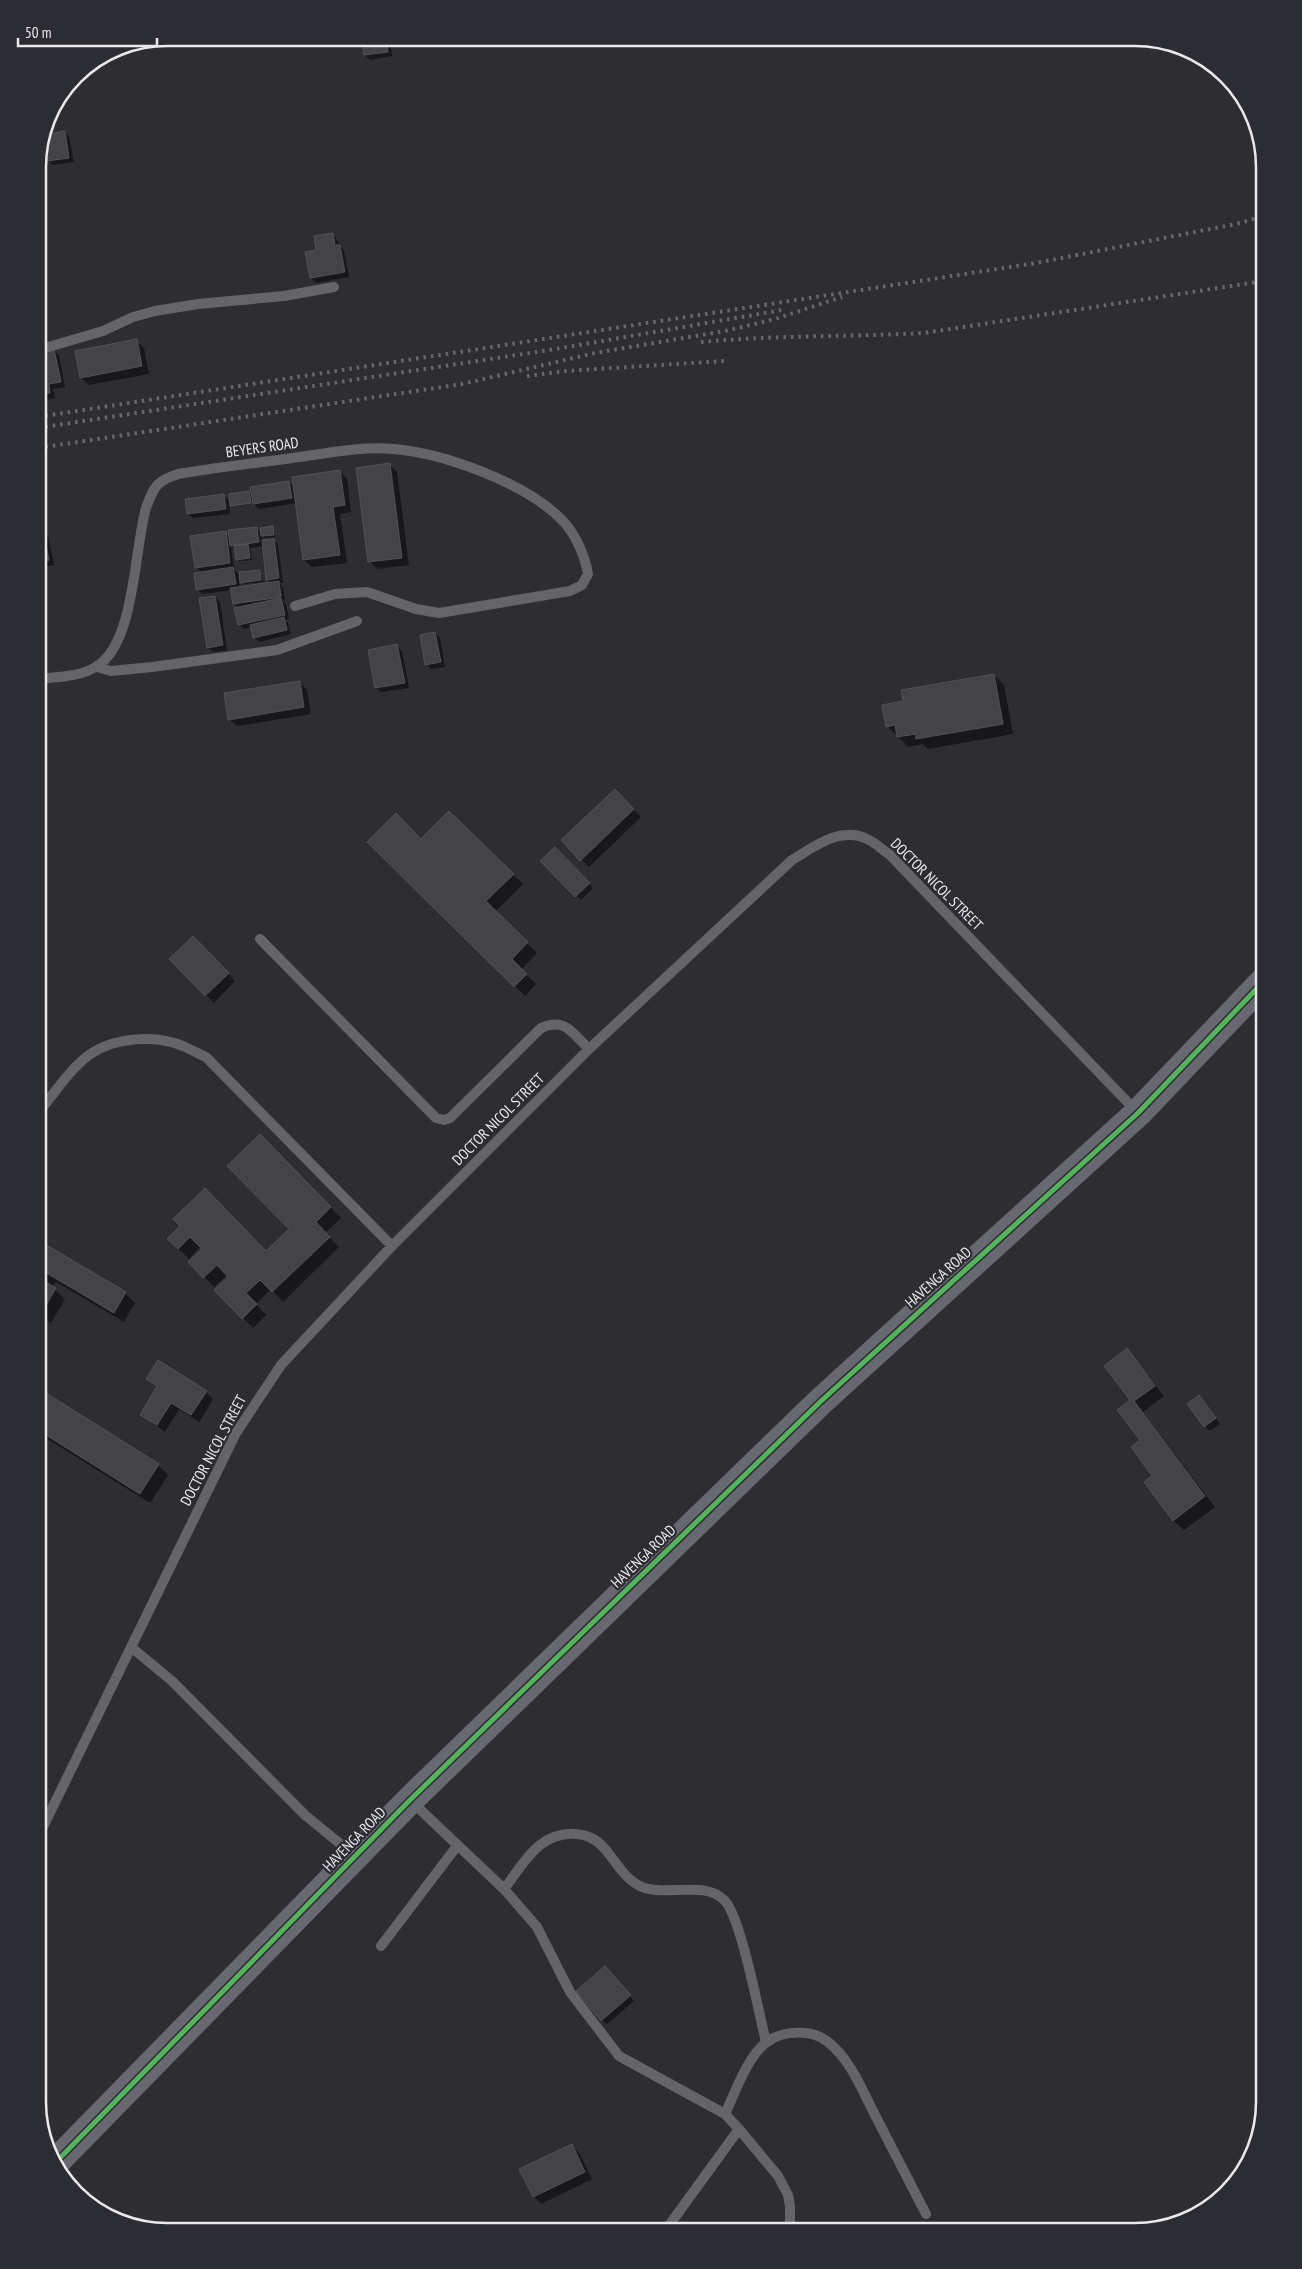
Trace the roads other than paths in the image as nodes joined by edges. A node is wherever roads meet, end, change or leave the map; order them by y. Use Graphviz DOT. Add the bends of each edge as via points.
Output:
graph roads {
  1 [pos="334,287"];
  2 [pos="47,347"];
  3 [pos="295,606"];
  4 [pos="357,622"];
  5 [pos="97,667"];
  6 [pos="47,678"];
  7 [pos="260,939"];
  8 [pos="1256,989"];
  9 [pos="589,1049"];
  10 [pos="47,1103"];
  11 [pos="1138,1113"];
  12 [pos="392,1246"];
  13 [pos="131,1647"];
  14 [pos="410,1800"];
  15 [pos="46,1820"];
  16 [pos="456,1846"];
  17 [pos="355,1856"];
  18 [pos="504,1889"];
  19 [pos="381,1946"];
  20 [pos="766,2042"];
  21 [pos="725,2114"];
  22 [pos="739,2129"];
  23 [pos="60,2157"];
  24 [pos="926,2214"];
  25 [pos="671,2223"];
  26 [pos="790,2223"];
  1 -- 2 [label="lane" via="155,311"];
  3 -- 5 [label="lane, BEYERS ROAD" via="335,594 367,592 429,613 450,612 570,591 582,585 588,574 572,532 542,503 469,467 428,455 394,449 360,449 178,474 160,482 148,502 125,624 111,654"];
  4 -- 5 [label="lane" via="277,650 111,671"];
  5 -- 6 [label="lane"];
  7 -- 9 [label="lane" via="436,1118 450,1118 541,1028 554,1022 564,1025"];
  8 -- 11 [label="street, HAVENGA ROAD"];
  9 -- 11 [label="lane, DOCTOR NICOL STREET" via="792,860 826,841 842,835 856,836 869,840 889,854"];
  9 -- 12 [label="lane, DOCTOR NICOL STREET"];
  10 -- 12 [label="lane" via="81,1062 101,1048 149,1039 184,1046 206,1058"];
  11 -- 14 [label="street, HAVENGA ROAD" via="820,1402"];
  12 -- 13 [label="lane, DOCTOR NICOL STREET" via="281,1364 256,1401 228,1449"];
  13 -- 15 [label="lane, DOCTOR NICOL STREET"];
  13 -- 17 [label="lane" via="172,1681 305,1815"];
  14 -- 16 [label="lane"];
  14 -- 17 [label="street, HAVENGA ROAD"];
  16 -- 18 [label="lane"];
  16 -- 19 [label="lane"];
  17 -- 23 [label="street, HAVENGA ROAD"];
  18 -- 20 [label="lane" via="541,1844 577,1833 596,1840 637,1885 658,1891 695,1890 717,1894 725,1901 738,1927"];
  18 -- 21 [label="lane" via="537,1927 570,1992 619,2056"];
  20 -- 21 [label="lane" via="751,2060"];
  20 -- 24 [label="lane" via="788,2034 807,2034 827,2040 844,2057"];
  21 -- 22 [label="lane"];
  22 -- 25 [label="lane"];
  22 -- 26 [label="lane" via="770,2164 785,2189"];
}
